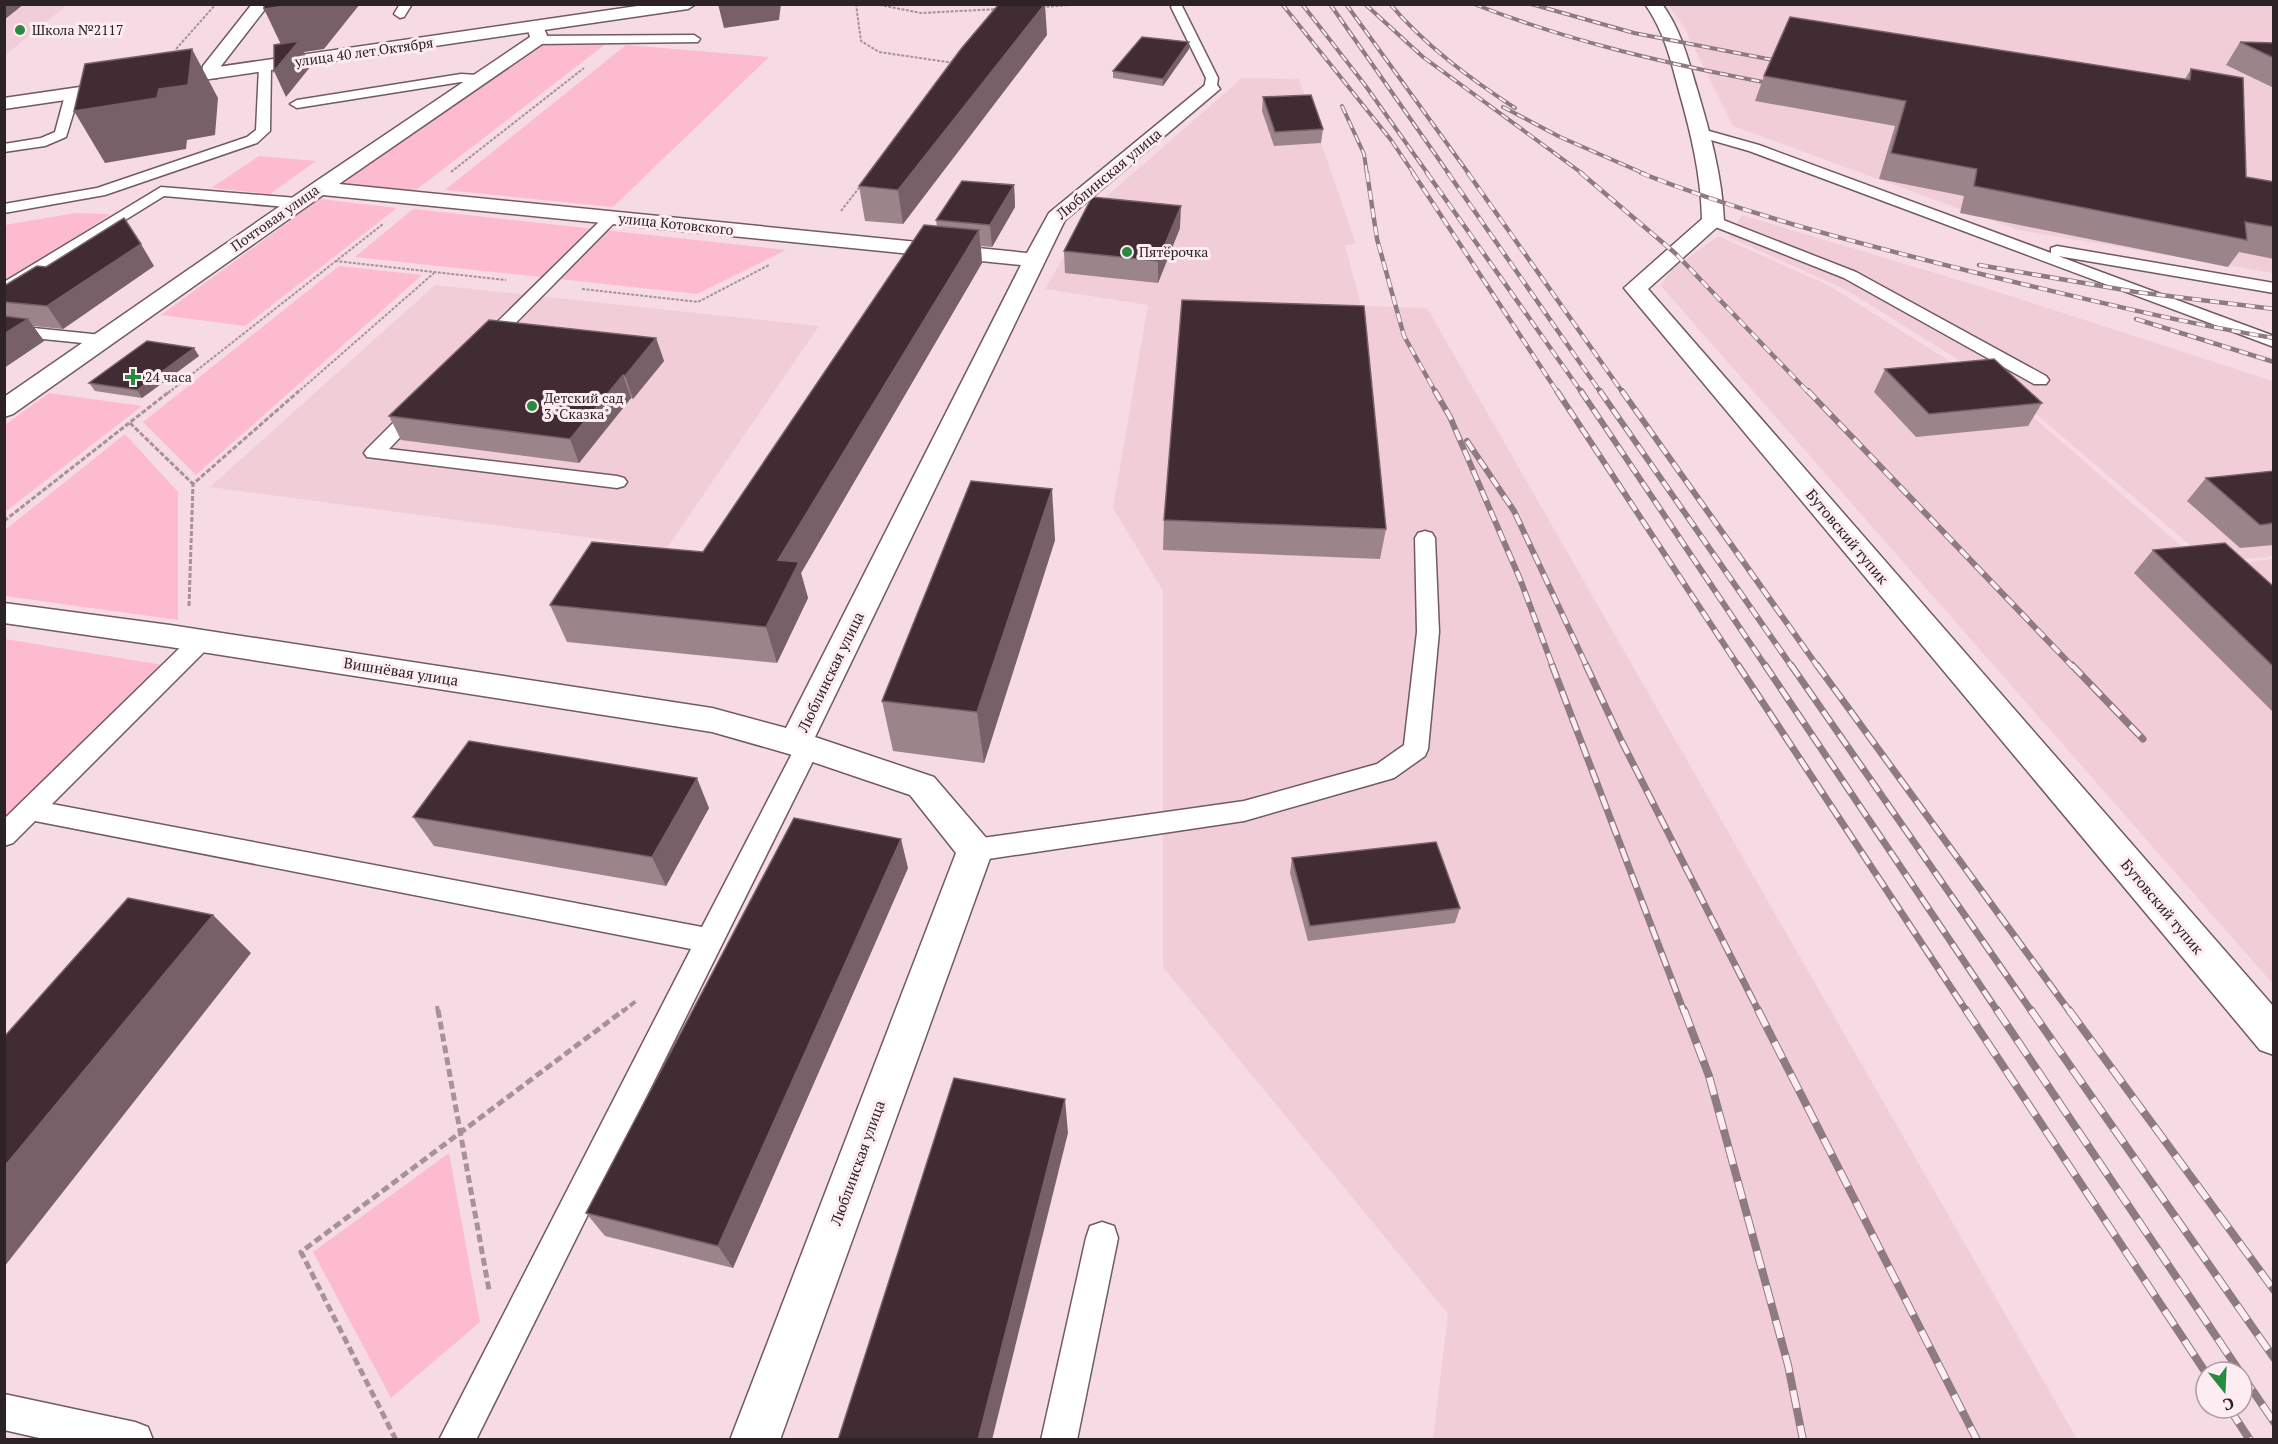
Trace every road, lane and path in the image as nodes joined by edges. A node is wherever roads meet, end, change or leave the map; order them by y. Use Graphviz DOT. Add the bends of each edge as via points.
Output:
graph roads {
  1 [pos="216,4"];
  2 [pos="261,4"];
  3 [pos="688,4"];
  4 [pos="875,4"];
  5 [pos="1088,4"];
  6 [pos="1653,4"];
  7 [pos="1040,7"];
  8 [pos="1177,7"];
  9 [pos="1004,9"];
  10 [pos="536,33"];
  11 [pos="621,39"];
  12 [pos="694,39"];
  13 [pos="169,57"];
  14 [pos="265,67"];
  15 [pos="211,74"];
  16 [pos="478,79"];
  17 [pos="1211,89"];
  18 [pos="72,94"];
  19 [pos="4,104"];
  20 [pos="297,104"];
  21 [pos="1701,133"];
  22 [pos="4,148"];
  23 [pos="319,188"];
  24 [pos="418,198"];
  25 [pos="297,203"];
  26 [pos="4,209"];
  27 [pos="612,217"];
  28 [pos="1713,221"];
  29 [pos="1995,240"];
  30 [pos="1034,260"];
  31 [pos="435,273"];
  32 [pos="2274,288"];
  33 [pos="4,290"];
  34 [pos="4,330"];
  35 [pos="102,340"];
  36 [pos="2274,342"];
  37 [pos="475,354"];
  38 [pos="2040,380"];
  39 [pos="433,395"];
  40 [pos="4,409"];
  41 [pos="130,423"];
  42 [pos="617,482"];
  43 [pos="193,483"];
  44 [pos="4,520"];
  45 [pos="1425,538"];
  46 [pos="4,613"];
  47 [pos="194,640"];
  48 [pos="802,745"];
  49 [pos="30,810"];
  50 [pos="4,836"];
  51 [pos="975,850"];
  52 [pos="711,941"];
  53 [pos="641,998"];
  54 [pos="437,1006"];
  55 [pos="2274,1038"];
  56 [pos="461,1131"];
  57 [pos="1102,1238"];
  58 [pos="490,1292"];
  59 [pos="4,1412"];
  60 [pos="135,1440"];
  61 [pos="396,1440"];
  62 [pos="457,1440"];
  63 [pos="756,1440"];
  64 [pos="1059,1440"];
  1 -- 13 [label="path"];
  2 -- 15 [label="street" via="212,66"];
  3 -- 10 [label="street, улица 40 лет Октября"];
  4 -- 9 [label="path" via="915,13"];
  5 -- 7 [label="path"];
  6 -- 21 [label="street" via="1676,42"];
  8 -- 17 [label="lane" via="1212,78"];
  10 -- 11 [label="lane"];
  10 -- 14 [label="street, улица 40 лет Октября"];
  10 -- 16 [label="street, Почтовая улица"];
  11 -- 12 [label="lane"];
  11 -- 24 [label="path"];
  14 -- 15 [label="street, улица 40 лет Октября"];
  14 -- 26 [label="lane" via="263,131 252,140 100,192"];
  15 -- 18 [label="street, улица 40 лет Октября"];
  16 -- 20 [label="lane" via="461,78"];
  16 -- 23 [label="street, Почтовая улица"];
  17 -- 30 [label="street, Люблинская улица" via="1056,217"];
  18 -- 19 [label="street, улица 40 лет Октября"];
  18 -- 22 [label="lane" via="61,134 45,142"];
  21 -- 28 [label="street"];
  21 -- 29 [label="lane" via="1754,148"];
  23 -- 24 [label="street, улица Котовского"];
  23 -- 25 [label="street, Почтовая улица"];
  24 -- 27 [label="street, улица Котовского"];
  24 -- 41 [label="path"];
  25 -- 33 [label="lane" via="161,191"];
  25 -- 35 [label="street, Почтовая улица"];
  27 -- 30 [label="street, улица Котовского"];
  27 -- 37 [label="lane"];
  28 -- 38 [label="lane" via="1850,275"];
  28 -- 55 [label="street, Бутовский тупик" via="1635,288"];
  29 -- 32 [label="lane"];
  29 -- 36 [label="lane"];
  30 -- 48 [label="street, Люблинская улица"];
  31 -- 43 [label="path"];
  34 -- 35 [label="lane"];
  35 -- 40 [label="street, Почтовая улица"];
  39 -- 42 [label="lane" via="374,453"];
  41 -- 43 [label="path"];
  41 -- 44 [label="path"];
  43 -- 47 [label="path"];
  45 -- 51 [label="lane" via="1428,632 1416,749 1392,766 1244,811"];
  46 -- 47 [label="street, Вишнёвая улица"];
  47 -- 48 [label="street, Вишнёвая улица" via="712,720"];
  47 -- 49 [label="lane"];
  48 -- 51 [label="street, Люблинская улица" via="922,786"];
  48 -- 52 [label="lane"];
  49 -- 50 [label="lane"];
  49 -- 52 [label="lane"];
  51 -- 63 [label="street, Люблинская улица"];
  52 -- 62 [label="lane"];
  53 -- 56 [label="path"];
  54 -- 56 [label="path"];
  56 -- 58 [label="path"];
  56 -- 61 [label="path" via="301,1252"];
  57 -- 64 [label="lane"];
  59 -- 60 [label="lane"];
}
